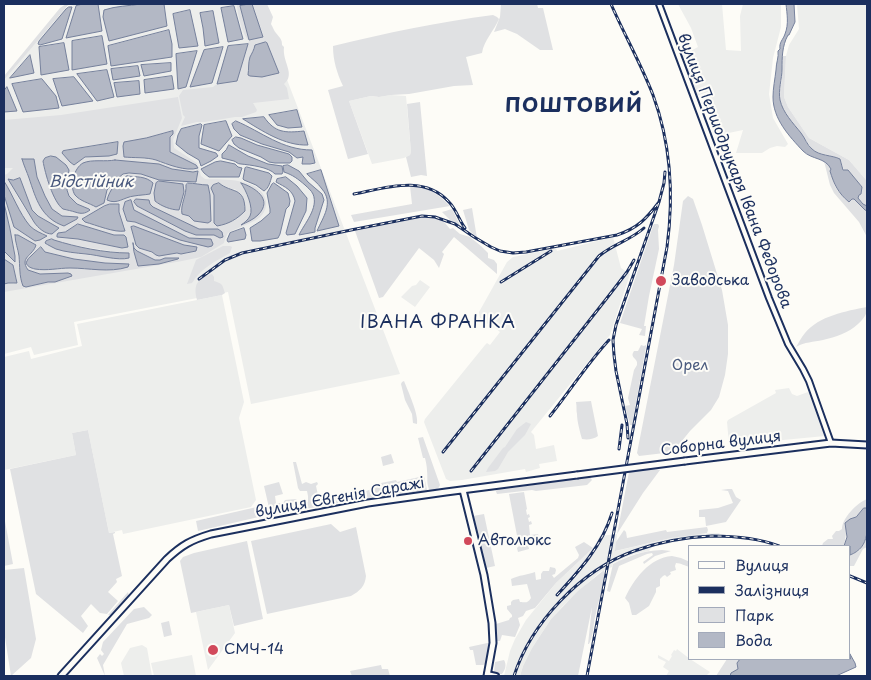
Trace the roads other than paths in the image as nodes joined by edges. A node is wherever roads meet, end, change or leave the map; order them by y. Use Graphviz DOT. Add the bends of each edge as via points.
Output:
graph roads {
  1 [pos="659,4"];
  2 [pos="831,443"];
  3 [pos="867,445"];
  4 [pos="577,475"];
  5 [pos="463,490"];
  6 [pos="487,675"];
  7 [pos="61,676"];
  8 [pos="496,676"];
  1 -- 2 [label="street, вулиця Першодрукаря Івана Федорова" via="745,236 789,345 809,381"];
  2 -- 3 [label="main road, Соборна вулиця"];
  2 -- 4 [label="main road, Соборна вулиця, bridge"];
  4 -- 5 [label="main road, вулиця Євгенія Саражі"];
  5 -- 6 [label="main road" via="486,583 492,623 493,643"];
  5 -- 7 [label="main road, вулиця Євгенія Саражі" via="354,506 196,538 167,559"];
  6 -- 8 [label="street"];
}
